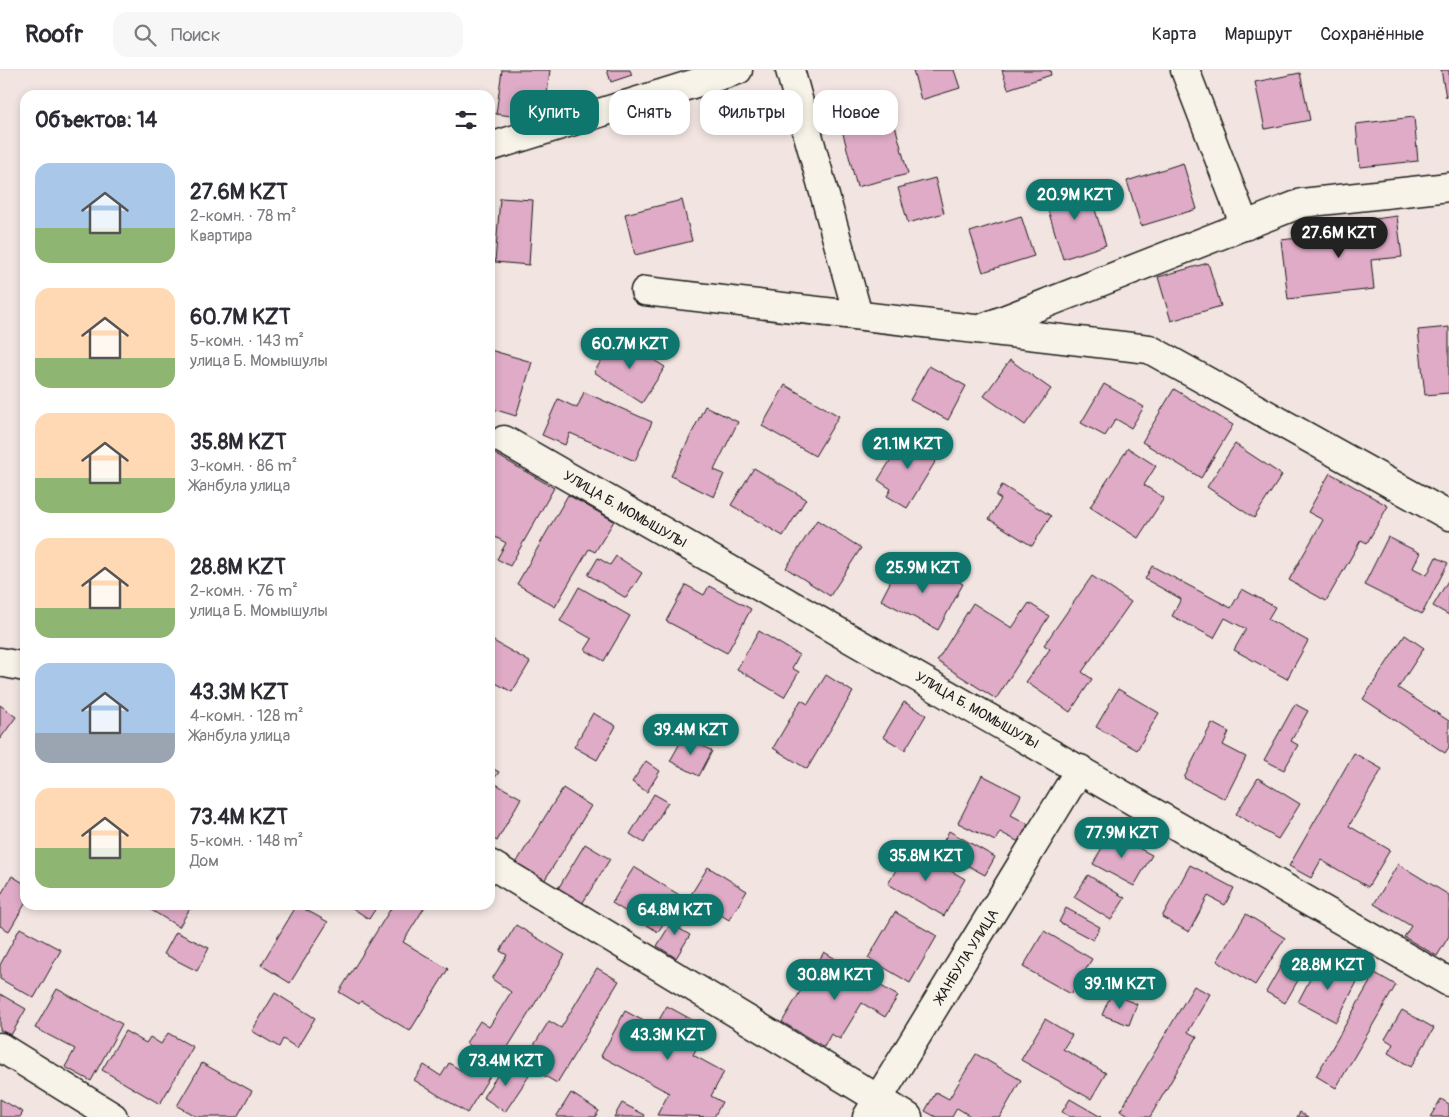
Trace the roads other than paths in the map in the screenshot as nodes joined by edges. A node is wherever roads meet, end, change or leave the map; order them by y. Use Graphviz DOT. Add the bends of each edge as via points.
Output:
graph roads {
  1 [pos="738,70"];
  2 [pos="790,70"];
  3 [pos="1185,70"];
  4 [pos="495,145"];
  5 [pos="1449,187"];
  6 [pos="1245,226"];
  7 [pos="645,291"];
  8 [pos="858,315"];
  9 [pos="980,329"];
  10 [pos="504,440"];
  11 [pos="1449,516"];
  12 [pos="0,662"];
  13 [pos="20,666"];
  14 [pos="1080,769"];
  15 [pos="495,867"];
  16 [pos="1449,982"];
  17 [pos="0,1047"];
  18 [pos="872,1108"];
  19 [pos="113,1117"];
  20 [pos="908,1117"];
  1 -- 4 [label="street"];
  2 -- 8 [label="street"];
  3 -- 6 [label="street"];
  5 -- 6 [label="street" via="1302,203"];
  6 -- 9 [label="street"];
  7 -- 8 [label="street"];
  8 -- 9 [label="street"];
  9 -- 11 [label="street" via="1149,349"];
  10 -- 14 [label="street, УЛИЦА Б. МОМЫШУЛЫ"];
  12 -- 13 [label="street"];
  14 -- 16 [label="street, УЛИЦА Б. МОМЫШУЛЫ"];
  14 -- 18 [label="street, ЖАНБУЛА УЛИЦА"];
  15 -- 18 [label="street"];
  17 -- 19 [label="street"];
  18 -- 20 [label="street"];
}
